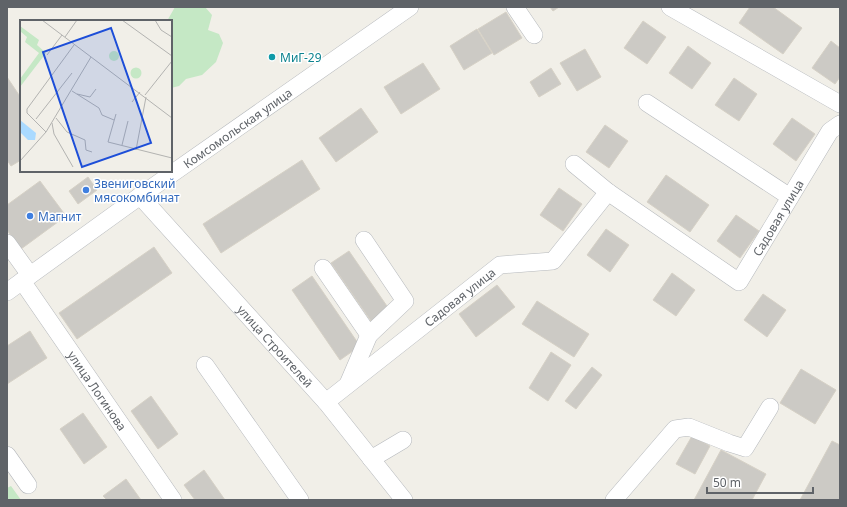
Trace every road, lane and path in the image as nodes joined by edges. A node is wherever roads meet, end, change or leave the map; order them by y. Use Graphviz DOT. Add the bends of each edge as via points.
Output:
graph roads {
  1 [pos="410,7"];
  2 [pos="515,7"];
  3 [pos="670,7"];
  4 [pos="534,36"];
  5 [pos="647,103"];
  6 [pos="840,104"];
  7 [pos="840,124"];
  8 [pos="574,164"];
  9 [pos="608,192"];
  10 [pos="140,196"];
  11 [pos="790,197"];
  12 [pos="364,240"];
  13 [pos="7,243"];
  14 [pos="323,268"];
  15 [pos="26,278"];
  16 [pos="7,292"];
  17 [pos="369,335"];
  18 [pos="205,365"];
  19 [pos="348,385"];
  20 [pos="326,402"];
  21 [pos="770,407"];
  22 [pos="403,440"];
  23 [pos="7,455"];
  24 [pos="371,459"];
  25 [pos="28,485"];
  26 [pos="173,500"];
  27 [pos="300,500"];
  28 [pos="404,500"];
  29 [pos="614,500"];
  1 -- 10 [label="street, Комсомольская улица"];
  2 -- 4 [label="street"];
  3 -- 6 [label="street"];
  5 -- 11 [label="street"];
  7 -- 11 [label="street, Садовая улица" via="830,131"];
  8 -- 9 [label="street, Садовая улица"];
  9 -- 11 [label="street, Садовая улица" via="739,282"];
  9 -- 19 [label="street, Садовая улица" via="553,261 500,264"];
  10 -- 15 [label="street, Комсомольская улица"];
  10 -- 20 [label="street, улица Строителей"];
  12 -- 17 [label="street" via="405,301"];
  13 -- 15 [label="street, улица Логинова"];
  14 -- 17 [label="street"];
  15 -- 16 [label="street, Комсомольская улица"];
  15 -- 26 [label="street, улица Логинова"];
  17 -- 19 [label="street"];
  18 -- 27 [label="street"];
  19 -- 20 [label="street, Садовая улица"];
  20 -- 24 [label="street, улица Строителей"];
  21 -- 29 [label="street" via="745,448 689,427 674,429"];
  22 -- 24 [label="street"];
  23 -- 25 [label="street"];
  24 -- 28 [label="street, улица Строителей"];
}
